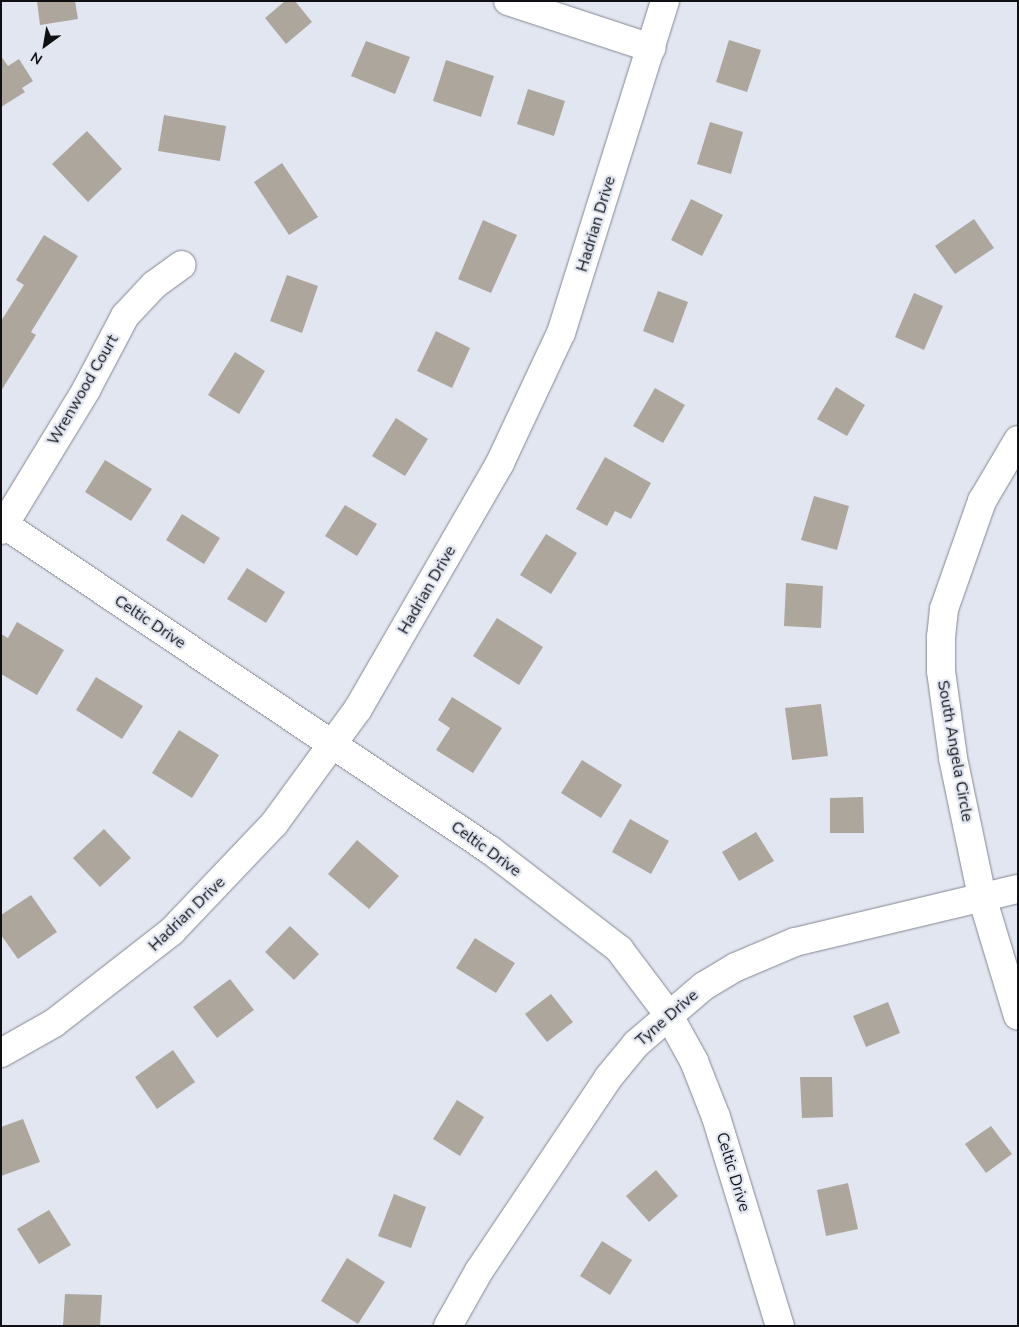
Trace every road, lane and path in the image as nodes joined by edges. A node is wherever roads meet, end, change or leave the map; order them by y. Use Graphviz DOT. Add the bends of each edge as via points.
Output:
graph roads {
  1 [pos="508,1"];
  2 [pos="665,1"];
  3 [pos="651,48"];
  4 [pos="182,265"];
  5 [pos="1018,440"];
  6 [pos="3,527"];
  7 [pos="334,746"];
  8 [pos="1018,889"];
  9 [pos="982,897"];
  10 [pos="668,1014"];
  11 [pos="1018,1016"];
  12 [pos="1,1053"];
  13 [pos="448,1326"];
  14 [pos="780,1326"];
  1 -- 3 [label="street"];
  2 -- 3 [label="street, Hadrian Drive"];
  3 -- 7 [label="street, Hadrian Drive" via="561,333 527,410 424,596"];
  4 -- 6 [label="street, Wrenwood Court" via="154,285 125,316 86,390"];
  5 -- 9 [label="street, South Angela Circle" via="982,501 944,609 940,637 948,733"];
  6 -- 7 [label="street, Celtic Drive"];
  7 -- 10 [label="street, Celtic Drive" via="490,850 600,932 642,976"];
  7 -- 12 [label="street, Hadrian Drive" via="274,824 172,931 54,1023"];
  8 -- 9 [label="street, Tyne Drive"];
  9 -- 10 [label="street, Tyne Drive" via="769,952 736,966"];
  9 -- 11 [label="street, South Angela Circle"];
  10 -- 13 [label="street, Tyne Drive" via="636,1044 608,1078 479,1271"];
  10 -- 14 [label="street, Celtic Drive" via="694,1062 716,1117"];
}
